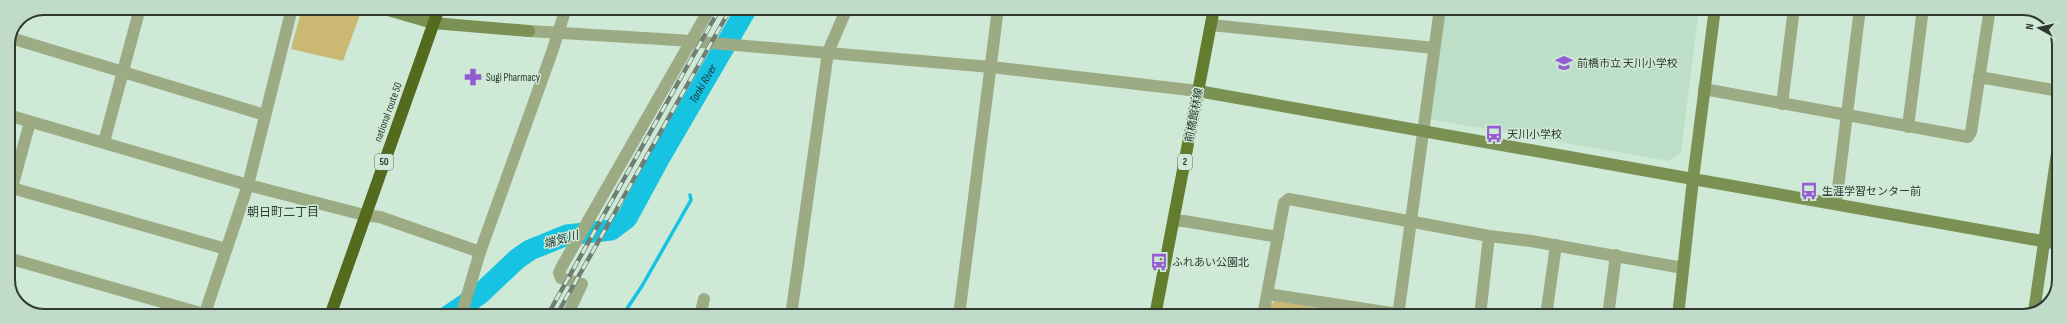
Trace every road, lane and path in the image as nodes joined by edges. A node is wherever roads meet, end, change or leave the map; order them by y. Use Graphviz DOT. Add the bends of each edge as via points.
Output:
graph roads {
  1 [pos="138,15"];
  2 [pos="290,15"];
  3 [pos="405,15"];
  4 [pos="436,15"];
  5 [pos="564,15"];
  6 [pos="706,15"];
  7 [pos="844,15"];
  8 [pos="997,15"];
  9 [pos="1213,15"];
  10 [pos="1439,15"];
  11 [pos="1713,15"];
  12 [pos="1793,15"];
  13 [pos="1859,15"];
  14 [pos="1922,15"];
  15 [pos="1989,15"];
  16 [pos="433,23"];
  17 [pos="1211,25"];
  18 [pos="558,32"];
  19 [pos="16,40"];
  20 [pos="691,41"];
  21 [pos="1434,48"];
  22 [pos="828,52"];
  23 [pos="991,67"];
  24 [pos="123,73"];
  25 [pos="1979,77"];
  26 [pos="1704,89"];
  27 [pos="2052,90"];
  28 [pos="1198,91"];
  29 [pos="1782,104"];
  30 [pos="265,115"];
  31 [pos="1848,115"];
  32 [pos="15,117"];
  33 [pos="30,122"];
  34 [pos="1908,127"];
  35 [pos="1424,131"];
  36 [pos="104,142"];
  37 [pos="15,177"];
  38 [pos="1693,179"];
  39 [pos="248,186"];
  40 [pos="15,189"];
  41 [pos="2052,190"];
  42 [pos="1836,204"];
  43 [pos="364,215"];
  44 [pos="1410,220"];
  45 [pos="1174,221"];
  46 [pos="1489,236"];
  47 [pos="1278,238"];
  48 [pos="2045,242"];
  49 [pos="2052,243"];
  50 [pos="1556,245"];
  51 [pos="226,249"];
  52 [pos="480,252"];
  53 [pos="1616,255"];
  54 [pos="15,260"];
  55 [pos="1683,268"];
  56 [pos="1268,294"];
  57 [pos="704,299"];
  58 [pos="2035,306"];
  59 [pos="183,309"];
  60 [pos="206,309"];
  61 [pos="332,309"];
  62 [pos="463,309"];
  63 [pos="570,309"];
  64 [pos="702,309"];
  65 [pos="792,309"];
  66 [pos="960,309"];
  67 [pos="1156,309"];
  68 [pos="1265,309"];
  69 [pos="1361,309"];
  70 [pos="1399,309"];
  71 [pos="1481,309"];
  72 [pos="1547,309"];
  73 [pos="1609,309"];
  74 [pos="1679,309"];
  1 -- 24 [label="street"];
  2 -- 30 [label="street"];
  3 -- 16 [label="street"];
  4 -- 16 [label="highway, national route 50 / 50"];
  5 -- 18 [label="street"];
  6 -- 20 [label="street"];
  7 -- 22 [label="street"];
  8 -- 23 [label="street"];
  9 -- 17 [label="main road, 前橋館林線 / 2"];
  10 -- 21 [label="street"];
  11 -- 26 [label="street"];
  12 -- 29 [label="street"];
  13 -- 31 [label="street"];
  14 -- 34 [label="street"];
  15 -- 25 [label="street"];
  16 -- 18 [label="street"];
  16 -- 43 [label="highway, national route 50 / 50"];
  17 -- 21 [label="street"];
  17 -- 28 [label="main road, 前橋館林線 / 2"];
  18 -- 20 [label="street"];
  18 -- 52 [label="street"];
  19 -- 24 [label="street"];
  20 -- 22 [label="street"];
  20 -- 63 [label="street" via="561,268 561,278 582,284"];
  21 -- 35 [label="street"];
  22 -- 23 [label="street"];
  22 -- 65 [label="street"];
  23 -- 28 [label="street"];
  23 -- 66 [label="street"];
  24 -- 30 [label="street"];
  24 -- 36 [label="street"];
  25 -- 27 [label="street"];
  25 -- 34 [label="street" via="1971,132 1968,137"];
  26 -- 29 [label="street"];
  26 -- 38 [label="street"];
  28 -- 35 [label="street"];
  28 -- 45 [label="main road, 前橋館林線 / 2"];
  29 -- 31 [label="street"];
  30 -- 39 [label="street"];
  31 -- 34 [label="street"];
  31 -- 42 [label="street"];
  32 -- 33 [label="street"];
  33 -- 36 [label="street"];
  33 -- 37 [label="street"];
  35 -- 38 [label="street"];
  35 -- 44 [label="street"];
  36 -- 39 [label="street"];
  38 -- 42 [label="street"];
  38 -- 55 [label="street"];
  39 -- 43 [label="street"];
  39 -- 51 [label="street"];
  40 -- 51 [label="street"];
  41 -- 48 [label="street"];
  42 -- 48 [label="street"];
  43 -- 52 [label="street" via="380,216"];
  43 -- 61 [label="highway, national route 50 / 50"];
  44 -- 46 [label="street"];
  44 -- 47 [label="street" via="1289,199 1284,203"];
  44 -- 70 [label="street"];
  45 -- 47 [label="street"];
  45 -- 67 [label="main road, 前橋館林線 / 2"];
  46 -- 50 [label="street"];
  46 -- 71 [label="street"];
  47 -- 56 [label="street"];
  48 -- 49 [label="street"];
  48 -- 58 [label="street"];
  50 -- 53 [label="street"];
  50 -- 72 [label="street"];
  51 -- 60 [label="street"];
  52 -- 62 [label="street"];
  53 -- 55 [label="street"];
  53 -- 73 [label="street"];
  54 -- 59 [label="street"];
  55 -- 74 [label="street"];
  56 -- 68 [label="street"];
  56 -- 69 [label="street"];
  57 -- 64 [label="street"];
}
